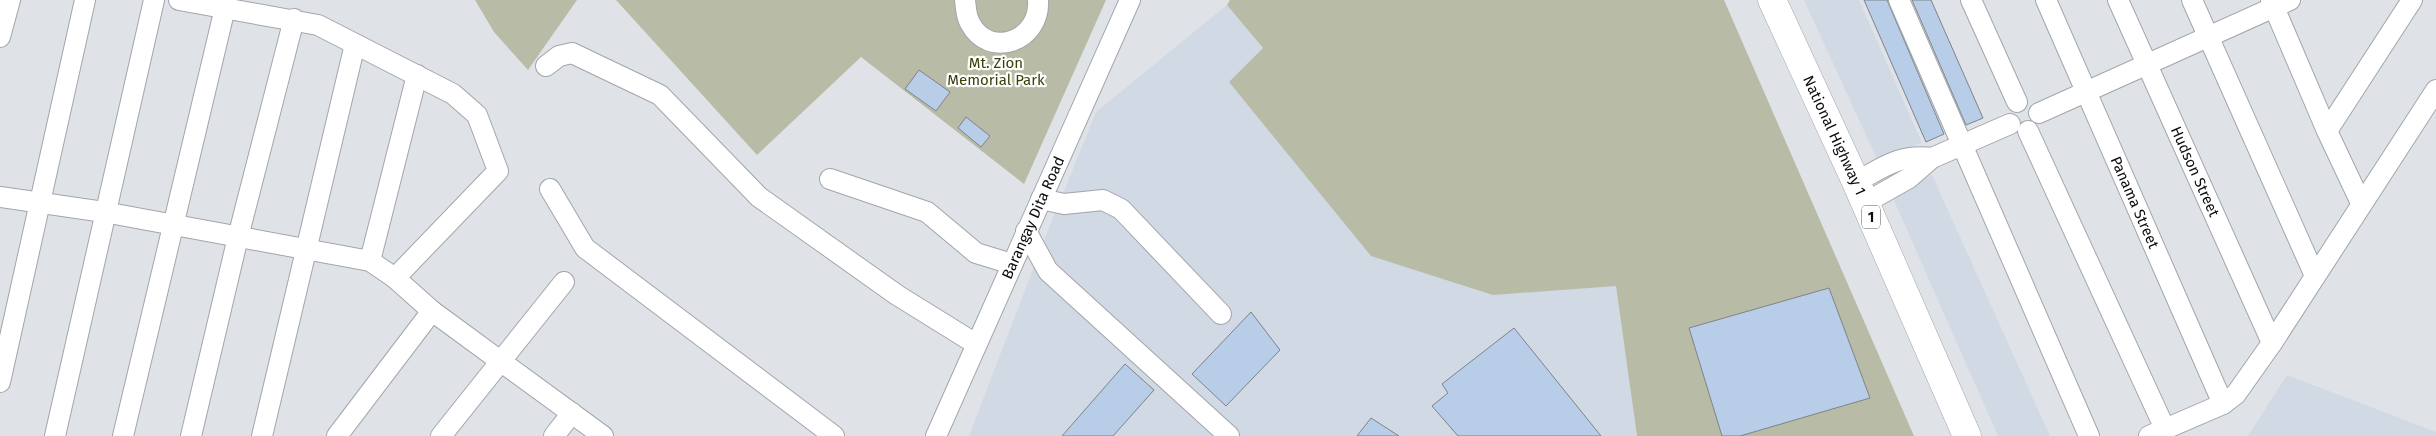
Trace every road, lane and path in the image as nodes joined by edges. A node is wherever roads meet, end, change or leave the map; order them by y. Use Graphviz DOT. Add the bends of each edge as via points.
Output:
graph roads {
  1 [pos="10,0"];
  2 [pos="85,0"];
  3 [pos="154,0"];
  4 [pos="179,0"];
  5 [pos="965,0"];
  6 [pos="1038,0"];
  7 [pos="1130,0"];
  8 [pos="1772,0"];
  9 [pos="1899,0"];
  10 [pos="1971,0"];
  11 [pos="2046,0"];
  12 [pos="2118,0"];
  13 [pos="2192,0"];
  14 [pos="2412,0"];
  15 [pos="2279,2"];
  16 [pos="224,8"];
  17 [pos="294,19"];
  18 [pos="2208,36"];
  19 [pos="0,37"];
  20 [pos="355,44"];
  21 [pos="2147,64"];
  22 [pos="546,66"];
  23 [pos="416,75"];
  24 [pos="2436,90"];
  25 [pos="2087,93"];
  26 [pos="2017,102"];
  27 [pos="2039,113"];
  28 [pos="2019,128"];
  29 [pos="2326,131"];
  30 [pos="1962,144"];
  31 [pos="830,178"];
  32 [pos="550,189"];
  33 [pos="1860,192"];
  34 [pos="0,197"];
  35 [pos="1041,199"];
  36 [pos="2361,203"];
  37 [pos="39,204"];
  38 [pos="104,212"];
  39 [pos="174,226"];
  40 [pos="1026,231"];
  41 [pos="238,237"];
  42 [pos="306,250"];
  43 [pos="370,261"];
  44 [pos="1012,264"];
  45 [pos="2315,276"];
  46 [pos="394,278"];
  47 [pos="564,282"];
  48 [pos="432,311"];
  49 [pos="1221,314"];
  50 [pos="2272,343"];
  51 [pos="976,344"];
  52 [pos="501,360"];
  53 [pos="0,382"];
  54 [pos="2223,404"];
  55 [pos="572,413"];
  56 [pos="2157,433"];
  57 [pos="55,436"];
  58 [pos="123,436"];
  59 [pos="191,436"];
  60 [pos="262,436"];
  61 [pos="337,436"];
  62 [pos="441,436"];
  63 [pos="554,436"];
  64 [pos="603,436"];
  65 [pos="834,436"];
  66 [pos="936,436"];
  67 [pos="1229,436"];
  68 [pos="1967,436"];
  69 [pos="2089,436"];
  1 -- 19 [label="street"];
  2 -- 37 [label="street"];
  3 -- 38 [label="street"];
  4 -- 16 [label="street"];
  5 -- 6 [label="street" via="967,16 976,32 1002,43 1012,42 1028,32 1037,16"];
  7 -- 35 [label="street, Barangay Dita Road"];
  8 -- 33 [label="highway, National Highway 1 / 1"];
  9 -- 30 [label="street"];
  10 -- 26 [label="street"];
  11 -- 25 [label="street, Panama Street"];
  12 -- 21 [label="street, Hudson Street"];
  13 -- 18 [label="street"];
  14 -- 29 [label="street"];
  15 -- 18 [label="street"];
  15 -- 29 [label="street"];
  16 -- 17 [label="street"];
  16 -- 39 [label="street"];
  17 -- 20 [label="street" via="318,25"];
  17 -- 41 [label="street"];
  18 -- 21 [label="street"];
  18 -- 45 [label="street"];
  20 -- 23 [label="street"];
  20 -- 42 [label="street"];
  21 -- 25 [label="street"];
  21 -- 50 [label="street, Hudson Street"];
  22 -- 51 [label="street" via="559,56 572,53 660,95 759,197 897,295"];
  23 -- 43 [label="street"];
  23 -- 46 [label="street" via="453,94 477,115 498,171"];
  24 -- 36 [label="street"];
  25 -- 27 [label="street"];
  25 -- 54 [label="street, Panama Street"];
  26 -- 27 [label="street" via="2026,101 2034,105"];
  26 -- 28 [label="street" via="2010,108 2008,116"];
  27 -- 28 [label="street" via="2034,127"];
  28 -- 30 [label="street"];
  28 -- 56 [label="street"];
  29 -- 36 [label="street"];
  30 -- 33 [label="street" via="1932,158 1909,178"];
  30 -- 69 [label="street"];
  31 -- 44 [label="street" via="927,212 976,253"];
  32 -- 65 [label="street" via="585,248"];
  33 -- 68 [label="highway, National Highway 1 / 1"];
  34 -- 37 [label="street"];
  35 -- 40 [label="street, Barangay Dita Road"];
  35 -- 49 [label="street" via="1064,204 1103,200 1121,209"];
  36 -- 45 [label="street"];
  37 -- 38 [label="street"];
  37 -- 53 [label="street"];
  38 -- 39 [label="street"];
  38 -- 57 [label="street"];
  39 -- 41 [label="street"];
  39 -- 58 [label="street"];
  40 -- 44 [label="street, Barangay Dita Road"];
  40 -- 67 [label="street" via="1048,271"];
  41 -- 42 [label="street"];
  41 -- 59 [label="street"];
  42 -- 43 [label="street"];
  42 -- 60 [label="street"];
  43 -- 46 [label="street"];
  44 -- 51 [label="street, Barangay Dita Road"];
  45 -- 50 [label="street"];
  46 -- 48 [label="street"];
  47 -- 52 [label="street"];
  48 -- 52 [label="street"];
  48 -- 61 [label="street"];
  50 -- 54 [label="street" via="2236,394"];
  51 -- 66 [label="street, Barangay Dita Road"];
  52 -- 55 [label="street"];
  52 -- 62 [label="street"];
  54 -- 56 [label="street"];
  55 -- 63 [label="street"];
  55 -- 64 [label="street"];
}
